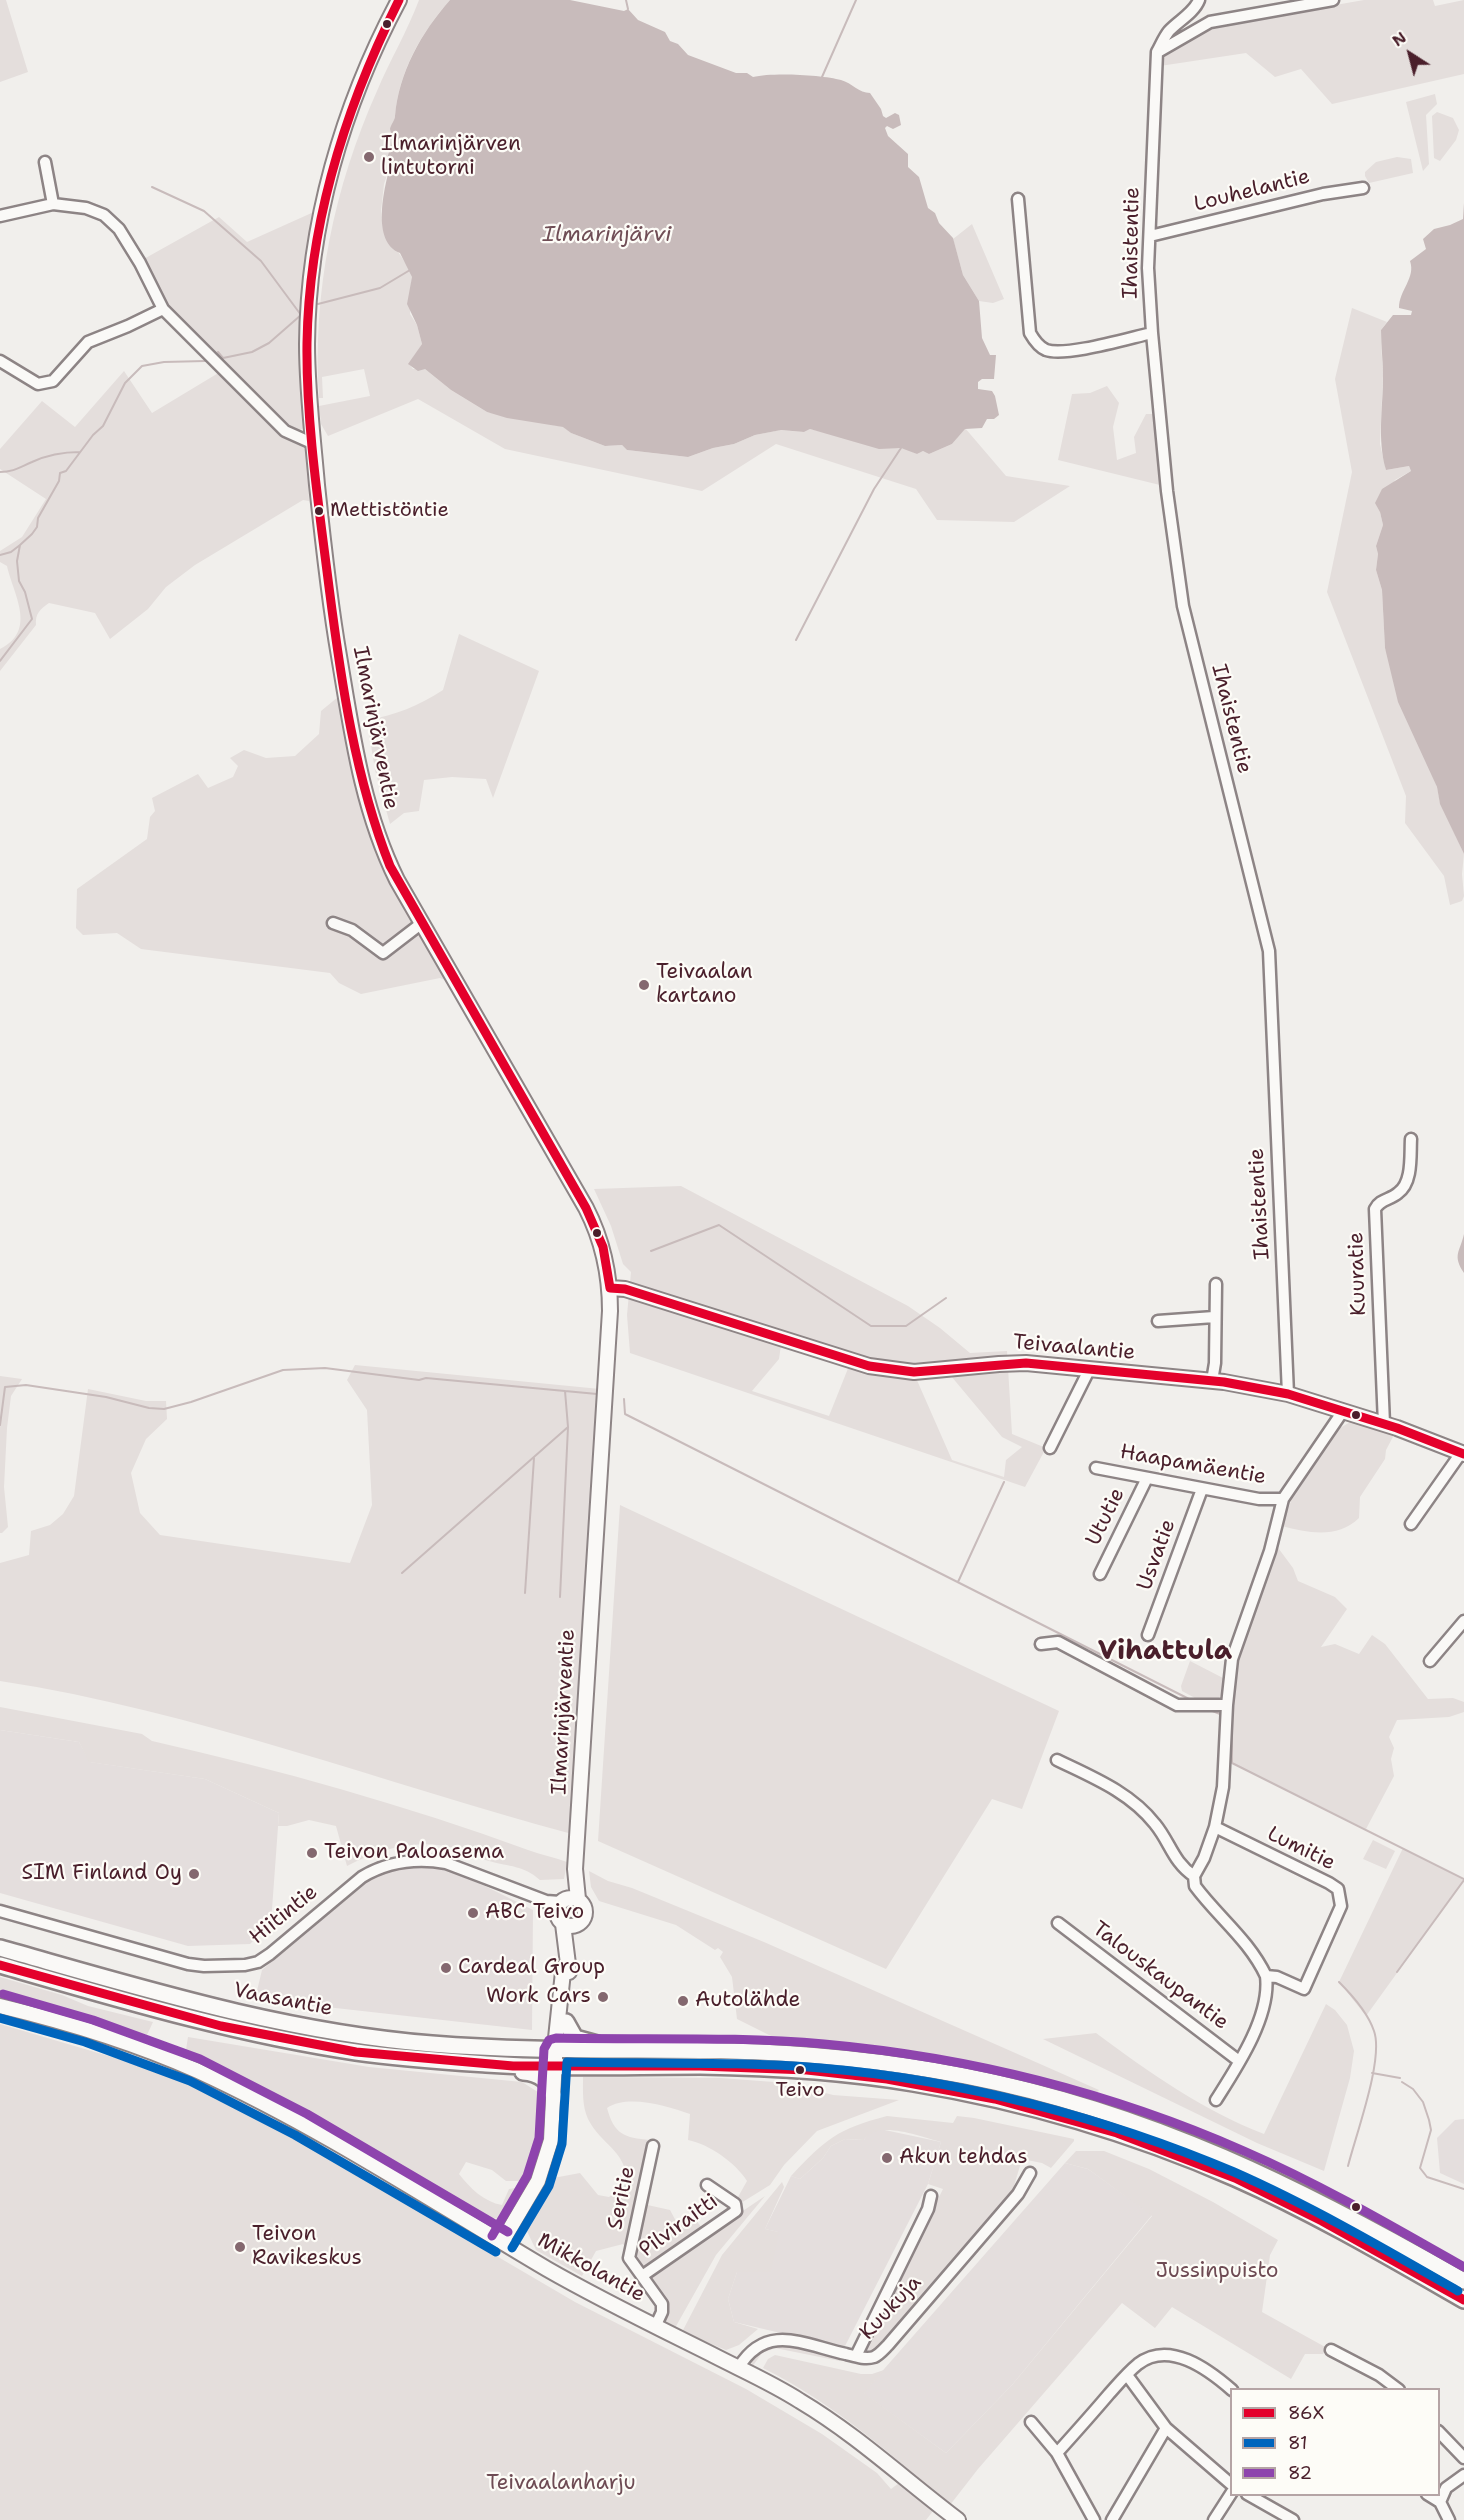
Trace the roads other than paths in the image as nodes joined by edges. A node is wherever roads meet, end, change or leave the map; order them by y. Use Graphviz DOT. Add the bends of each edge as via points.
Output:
graph roads {
  1 [pos="399,0"];
  2 [pos="1199,0"];
  3 [pos="1333,0"];
  4 [pos="1157,52"];
  5 [pos="45,162"];
  6 [pos="1363,188"];
  7 [pos="1018,199"];
  8 [pos="53,204"];
  9 [pos="0,216"];
  10 [pos="1150,236"];
  11 [pos="163,309"];
  12 [pos="1152,333"];
  13 [pos="0,361"];
  14 [pos="314,444"];
  15 [pos="333,923"];
  16 [pos="422,923"];
  17 [pos="1411,1138"];
  18 [pos="1216,1284"];
  19 [pos="610,1288"];
  20 [pos="1214,1317"];
  21 [pos="1158,1321"];
  22 [pos="1089,1370"];
  23 [pos="1212,1381"];
  24 [pos="1288,1394"];
  25 [pos="1343,1411"];
  26 [pos="1383,1424"];
  27 [pos="1050,1448"];
  28 [pos="1463,1453"];
  29 [pos="1096,1468"];
  30 [pos="1148,1478"];
  31 [pos="1202,1489"];
  32 [pos="1283,1499"];
  33 [pos="1411,1524"];
  34 [pos="1100,1574"];
  35 [pos="1464,1621"];
  36 [pos="1148,1635"];
  37 [pos="1041,1644"];
  38 [pos="1430,1661"];
  39 [pos="1227,1706"];
  40 [pos="1057,1760"];
  41 [pos="1215,1827"];
  42 [pos="1194,1876"];
  43 [pos="568,1907"];
  44 [pos="0,1911"];
  45 [pos="1058,1923"];
  46 [pos="0,1948"];
  47 [pos="567,1964"];
  48 [pos="0,1965"];
  49 [pos="1266,1976"];
  50 [pos="0,2006"];
  51 [pos="566,2022"];
  52 [pos="560,2050"];
  53 [pos="650,2051"];
  54 [pos="1239,2061"];
  55 [pos="486,2064"];
  56 [pos="560,2067"];
  57 [pos="555,2097"];
  58 [pos="1216,2100"];
  59 [pos="553,2131"];
  60 [pos="653,2146"];
  61 [pos="1030,2173"];
  62 [pos="707,2185"];
  63 [pos="931,2196"];
  64 [pos="502,2242"];
  65 [pos="642,2276"];
  66 [pos="1464,2281"];
  67 [pos="1464,2300"];
  68 [pos="655,2327"];
  69 [pos="1331,2350"];
  70 [pos="856,2356"];
  71 [pos="739,2367"];
  72 [pos="1127,2375"];
  73 [pos="1393,2387"];
  74 [pos="1230,2388"];
  75 [pos="1031,2422"];
  76 [pos="1166,2428"];
  77 [pos="1440,2433"];
  78 [pos="1057,2453"];
  79 [pos="1464,2458"];
  80 [pos="1464,2475"];
  81 [pos="1230,2483"];
  82 [pos="1230,2495"];
  83 [pos="1251,2496"];
  84 [pos="1430,2496"];
  85 [pos="1440,2502"];
  86 [pos="953,2516"];
  87 [pos="1094,2520"];
  88 [pos="1112,2520"];
  89 [pos="1214,2520"];
  90 [pos="1293,2520"];
  91 [pos="1449,2520"];
  1 -- 14 [label="main road, Ilmarinjärventie" via="346,121 319,224 307,343"];
  2 -- 4 [label="street" via="1167,34"];
  3 -- 4 [label="street" via="1210,22"];
  4 -- 10 [label="street, Ihaistentie"];
  5 -- 8 [label="street"];
  6 -- 10 [label="street, Louhelantie"];
  7 -- 12 [label="street" via="1030,333 1036,342 1048,351 1064,351"];
  8 -- 9 [label="street"];
  8 -- 11 [label="street" via="86,208 104,215 120,229"];
  10 -- 12 [label="street, Ihaistentie"];
  11 -- 13 [label="street" via="88,342 53,381 38,384"];
  11 -- 14 [label="street" via="285,430"];
  12 -- 24 [label="street, Ihaistentie" via="1167,491 1184,606 1269,951"];
  14 -- 16 [label="main road, Ilmarinjärventie" via="326,574 359,773 384,852"];
  15 -- 16 [label="street" via="352,930 383,953"];
  16 -- 19 [label="main road, Ilmarinjärventie" via="586,1208 603,1247"];
  17 -- 26 [label="street, Kuuratie" via="1406,1184 1375,1209"];
  18 -- 20 [label="street"];
  19 -- 22 [label="main road, Teivaalantie" via="625,1289 895,1371 1026,1363"];
  19 -- 43 [label="main road, Ilmarinjärventie" via="578,1838"];
  20 -- 21 [label="street"];
  20 -- 23 [label="street"];
  22 -- 23 [label="main road, Teivaalantie"];
  22 -- 27 [label="street"];
  23 -- 24 [label="main road, Teivaalantie"];
  24 -- 25 [label="main road, Teivaalantie"];
  25 -- 26 [label="main road, Teivaalantie"];
  25 -- 32 [label="street"];
  26 -- 28 [label="main road, Teivaalantie"];
  28 -- 33 [label="street"];
  29 -- 30 [label="street, Haapamäentie"];
  30 -- 31 [label="street, Haapamäentie"];
  30 -- 34 [label="street, Ututie"];
  31 -- 32 [label="street, Haapamäentie" via="1258,1499"];
  31 -- 36 [label="street, Usvatie"];
  32 -- 39 [label="street" via="1270,1551 1232,1659"];
  35 -- 38 [label="street"];
  37 -- 39 [label="street" via="1058,1642 1177,1705"];
  39 -- 41 [label="street" via="1223,1787"];
  40 -- 42 [label="street" via="1121,1792 1155,1824 1176,1862"];
  41 -- 42 [label="street"];
  41 -- 49 [label="street, Lumitie" via="1338,1890 1341,1906 1304,1989"];
  42 -- 49 [label="street" via="1195,1886 1246,1942"];
  43 -- 44 [label="street, Hiitintie" via="446,1863 405,1862 362,1877 258,1962 222,1967 188,1964"];
  43 -- 47 [label="main road, Ilmarinjärventie"];
  45 -- 54 [label="street, Talouskaupantie"];
  46 -- 52 [label="highway, Vaasantie" via="192,2002 302,2026 429,2044"];
  47 -- 51 [label="main road, Ilmarinjärventie"];
  47 -- 52 [label="main road, Ilmarinjärventie" via="563,1972"];
  48 -- 55 [label="highway, Vaasantie" via="164,2012 268,2036 359,2052"];
  49 -- 54 [label="street" via="1268,1990 1260,2019"];
  50 -- 64 [label="main road, Mikkolantie" via="111,2038 187,2066 329,2140"];
  51 -- 52 [label="main road, Ilmarinjärventie"];
  51 -- 53 [label="highway" via="581,2041 641,2046"];
  52 -- 53 [label="highway, Vaasantie"];
  52 -- 56 [label="main road"];
  53 -- 66 [label="highway" via="759,2052 875,2062 968,2077 1081,2105 1165,2132 1251,2168 1375,2230"];
  54 -- 58 [label="street"];
  55 -- 56 [label="highway, Vaasantie"];
  55 -- 57 [label="highway" via="503,2071 535,2074 548,2083"];
  56 -- 57 [label="main road"];
  56 -- 59 [label="main road" via="560,2114"];
  56 -- 67 [label="highway, Vaasantie" via="704,2066 817,2072 913,2083 1050,2113 1123,2135 1234,2177 1365,2243"];
  57 -- 59 [label="main road"];
  59 -- 64 [label="main road" via="538,2181"];
  60 -- 65 [label="street, Seritie" via="629,2258"];
  61 -- 70 [label="street, Kuukuja" via="1018,2194 888,2345 873,2357"];
  62 -- 65 [label="street, Pilviraitti" via="735,2204 736,2211"];
  63 -- 70 [label="street"];
  64 -- 68 [label="main road, Mikkolantie"];
  65 -- 68 [label="street" via="662,2304"];
  68 -- 71 [label="main road, Mikkolantie"];
  69 -- 73 [label="street"];
  70 -- 71 [label="street, Kuukuja" via="772,2339 754,2348"];
  71 -- 86 [label="main road, Mikkolantie" via="831,2420"];
  72 -- 74 [label="street" via="1146,2360 1177,2357 1202,2367"];
  72 -- 76 [label="street"];
  72 -- 78 [label="street"];
  75 -- 78 [label="street"];
  76 -- 81 [label="street"];
  76 -- 88 [label="street"];
  77 -- 79 [label="street"];
  78 -- 87 [label="street"];
  80 -- 85 [label="street" via="1446,2488"];
  82 -- 89 [label="street"];
  83 -- 90 [label="street"];
  84 -- 85 [label="street"];
  85 -- 91 [label="street"];
}
